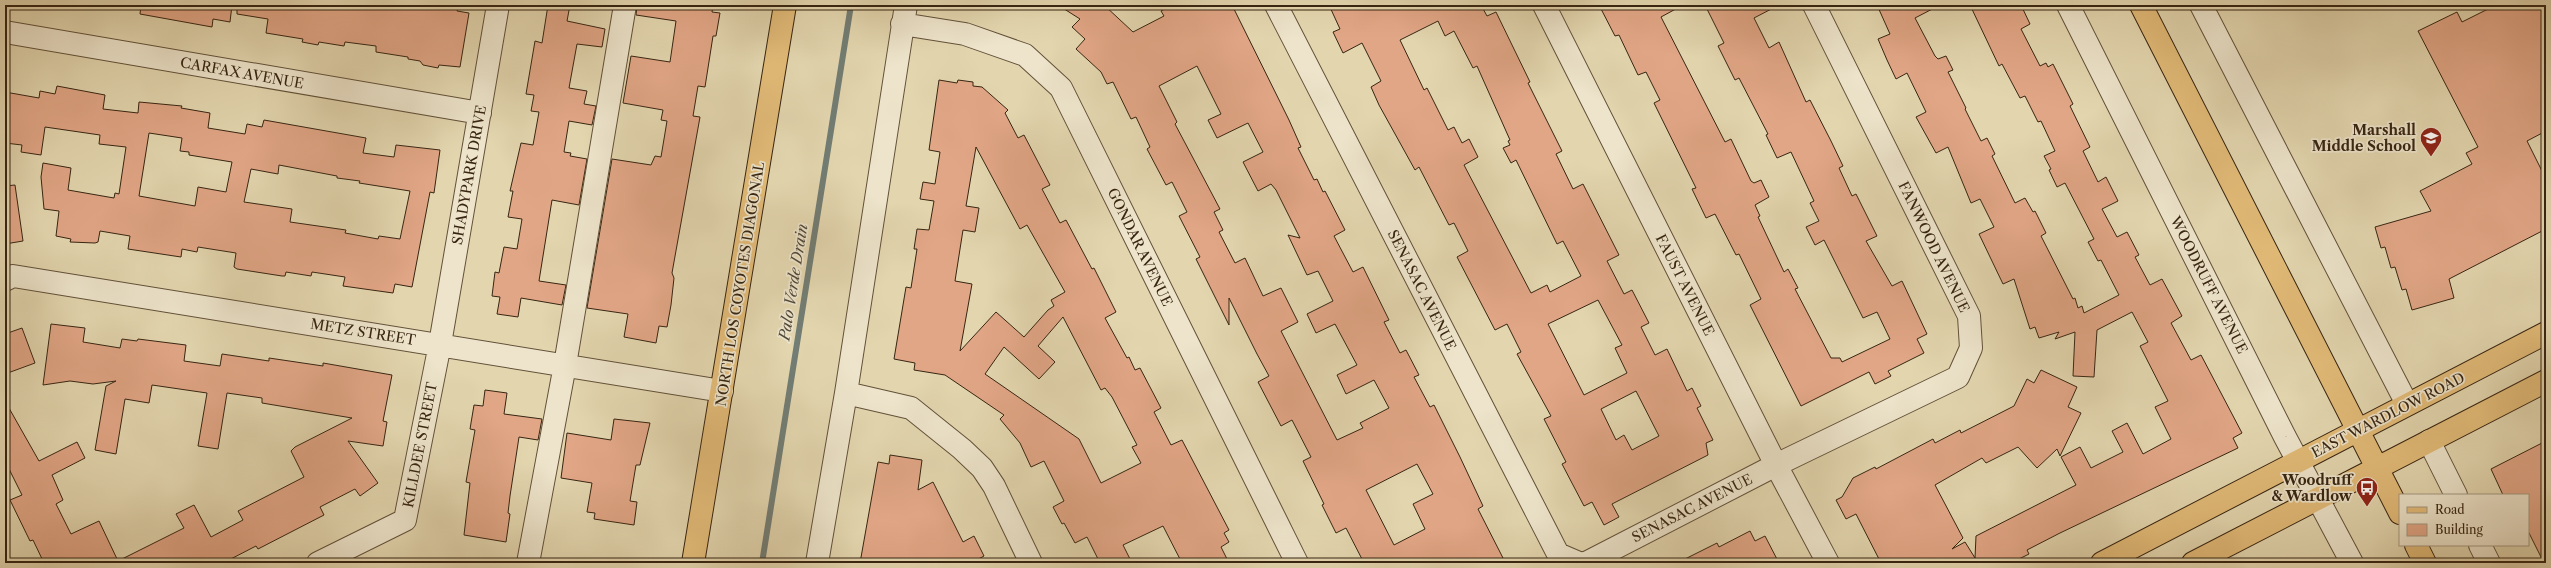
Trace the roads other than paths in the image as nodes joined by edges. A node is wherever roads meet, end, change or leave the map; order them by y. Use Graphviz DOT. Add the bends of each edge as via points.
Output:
graph roads {
  1 [pos="498,5"];
  2 [pos="625,5"];
  3 [pos="785,5"];
  4 [pos="1276,5"];
  5 [pos="1544,5"];
  6 [pos="1814,5"];
  7 [pos="2068,5"];
  8 [pos="2141,5"];
  9 [pos="2201,5"];
  10 [pos="904,14"];
  11 [pos="5,32"];
  12 [pos="480,113"];
  13 [pos="5,280"];
  14 [pos="2546,333"];
  15 [pos="440,344"];
  16 [pos="565,365"];
  17 [pos="2546,381"];
  18 [pos="722,392"];
  19 [pos="846,393"];
  20 [pos="2408,404"];
  21 [pos="2358,430"];
  22 [pos="2429,441"];
  23 [pos="2299,462"];
  24 [pos="1776,465"];
  25 [pos="2377,468"];
  26 [pos="2456,494"];
  27 [pos="2319,498"];
  28 [pos="2399,511"];
  29 [pos="2417,546"];
  30 [pos="2480,546"];
  31 [pos="318,563"];
  32 [pos="528,563"];
  33 [pos="693,563"];
  34 [pos="816,563"];
  35 [pos="1031,563"];
  36 [pos="1297,563"];
  37 [pos="1579,563"];
  38 [pos="1586,563"];
  39 [pos="1828,563"];
  40 [pos="2102,563"];
  41 [pos="2193,563"];
  42 [pos="2352,563"];
  43 [pos="2426,563"];
  44 [pos="2489,563"];
  1 -- 12 [label="street, SHADYPARK DRIVE"];
  2 -- 16 [label="street"];
  3 -- 18 [label="main road, NORTH LOS COYOTES DIAGONAL"];
  4 -- 37 [label="street, SENASAC AVENUE" via="1558,554"];
  5 -- 24 [label="street, FAUST AVENUE"];
  6 -- 24 [label="street, FANWOOD AVENUE" via="1969,316 1971,348 1958,377"];
  7 -- 23 [label="street, WOODRUFF AVENUE"];
  8 -- 21 [label="main road"];
  9 -- 20 [label="street"];
  10 -- 19 [label="street"];
  10 -- 36 [label="street, GONDAR AVENUE" via="1025,55 1061,88"];
  11 -- 12 [label="street, CARFAX AVENUE"];
  12 -- 15 [label="street, SHADYPARK DRIVE"];
  13 -- 15 [label="street, METZ STREET" via="13,276"];
  14 -- 20 [label="main road, EAST WARDLOW ROAD"];
  15 -- 16 [label="street, METZ STREET"];
  15 -- 31 [label="street, KILLDEE STREET" via="405,520"];
  16 -- 18 [label="street, METZ STREET"];
  16 -- 32 [label="street"];
  17 -- 22 [label="main road"];
  18 -- 33 [label="main road, NORTH LOS COYOTES DIAGONAL"];
  19 -- 34 [label="street"];
  19 -- 35 [label="street" via="911,408 962,449 982,468 994,486"];
  20 -- 21 [label="main road, EAST WARDLOW ROAD"];
  21 -- 23 [label="main road, EAST WARDLOW ROAD"];
  21 -- 25 [label="main road"];
  22 -- 25 [label="main road"];
  22 -- 26 [label="street"];
  23 -- 27 [label="street, WOODRUFF AVENUE"];
  23 -- 40 [label="main road, EAST WARDLOW ROAD"];
  24 -- 38 [label="street, SENASAC AVENUE"];
  24 -- 39 [label="street, FAUST AVENUE"];
  25 -- 27 [label="main road"];
  25 -- 28 [label="main road"];
  27 -- 41 [label="main road"];
  27 -- 42 [label="street, WOODRUFF AVENUE"];
  29 -- 43 [label="main road"];
  30 -- 44 [label="street"];
}
